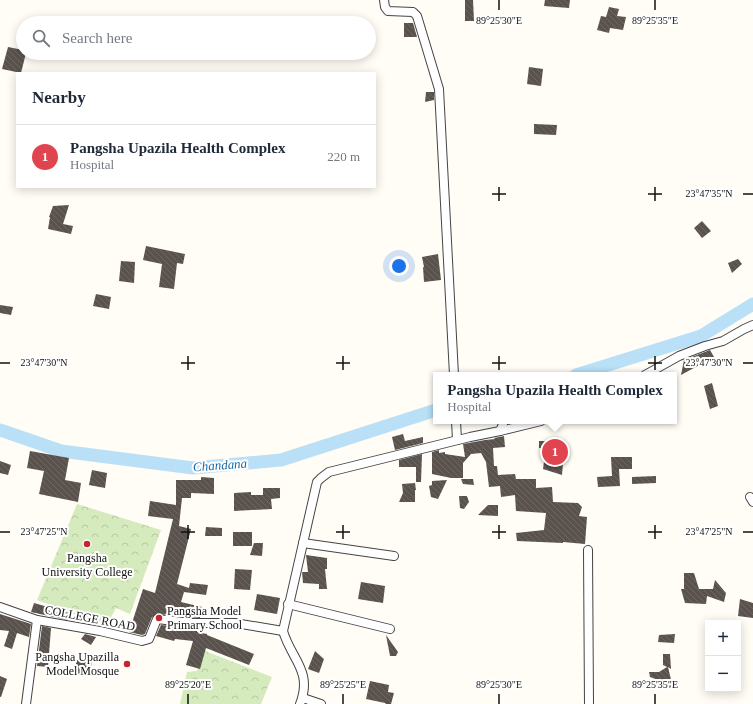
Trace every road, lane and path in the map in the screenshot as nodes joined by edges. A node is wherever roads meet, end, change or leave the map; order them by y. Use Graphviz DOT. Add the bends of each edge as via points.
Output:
graph roads {
  1 [pos="384,0"];
  2 [pos="753,326"];
  3 [pos="454,372"];
  4 [pos="650,372"];
  5 [pos="456,424"];
  6 [pos="521,424"];
  7 [pos="457,436"];
  8 [pos="302,543"];
  9 [pos="588,550"];
  10 [pos="394,556"];
  11 [pos="288,604"];
  12 [pos="0,607"];
  13 [pos="37,620"];
  14 [pos="390,629"];
  15 [pos="283,631"];
  16 [pos="301,701"];
  17 [pos="26,704"];
  18 [pos="321,704"];
  19 [pos="589,704"];
  1 -- 3 [label="street" via="388,10 413,12 418,16 439,89"];
  2 -- 4 [label="street" via="723,341 679,356"];
  5 -- 7 [label="street"];
  6 -- 7 [label="street"];
  7 -- 8 [label="street" via="329,472 320,478"];
  8 -- 10 [label="street"];
  8 -- 11 [label="street"];
  9 -- 19 [label="street"];
  11 -- 14 [label="street"];
  11 -- 15 [label="street"];
  12 -- 13 [label="street, COLLEGE ROAD"];
  13 -- 15 [label="street, COLLEGE ROAD" via="142,641 149,640 157,619 192,623 235,623"];
  13 -- 17 [label="street"];
  15 -- 16 [label="street" via="302,670 304,680"];
  16 -- 18 [label="street"];
}
